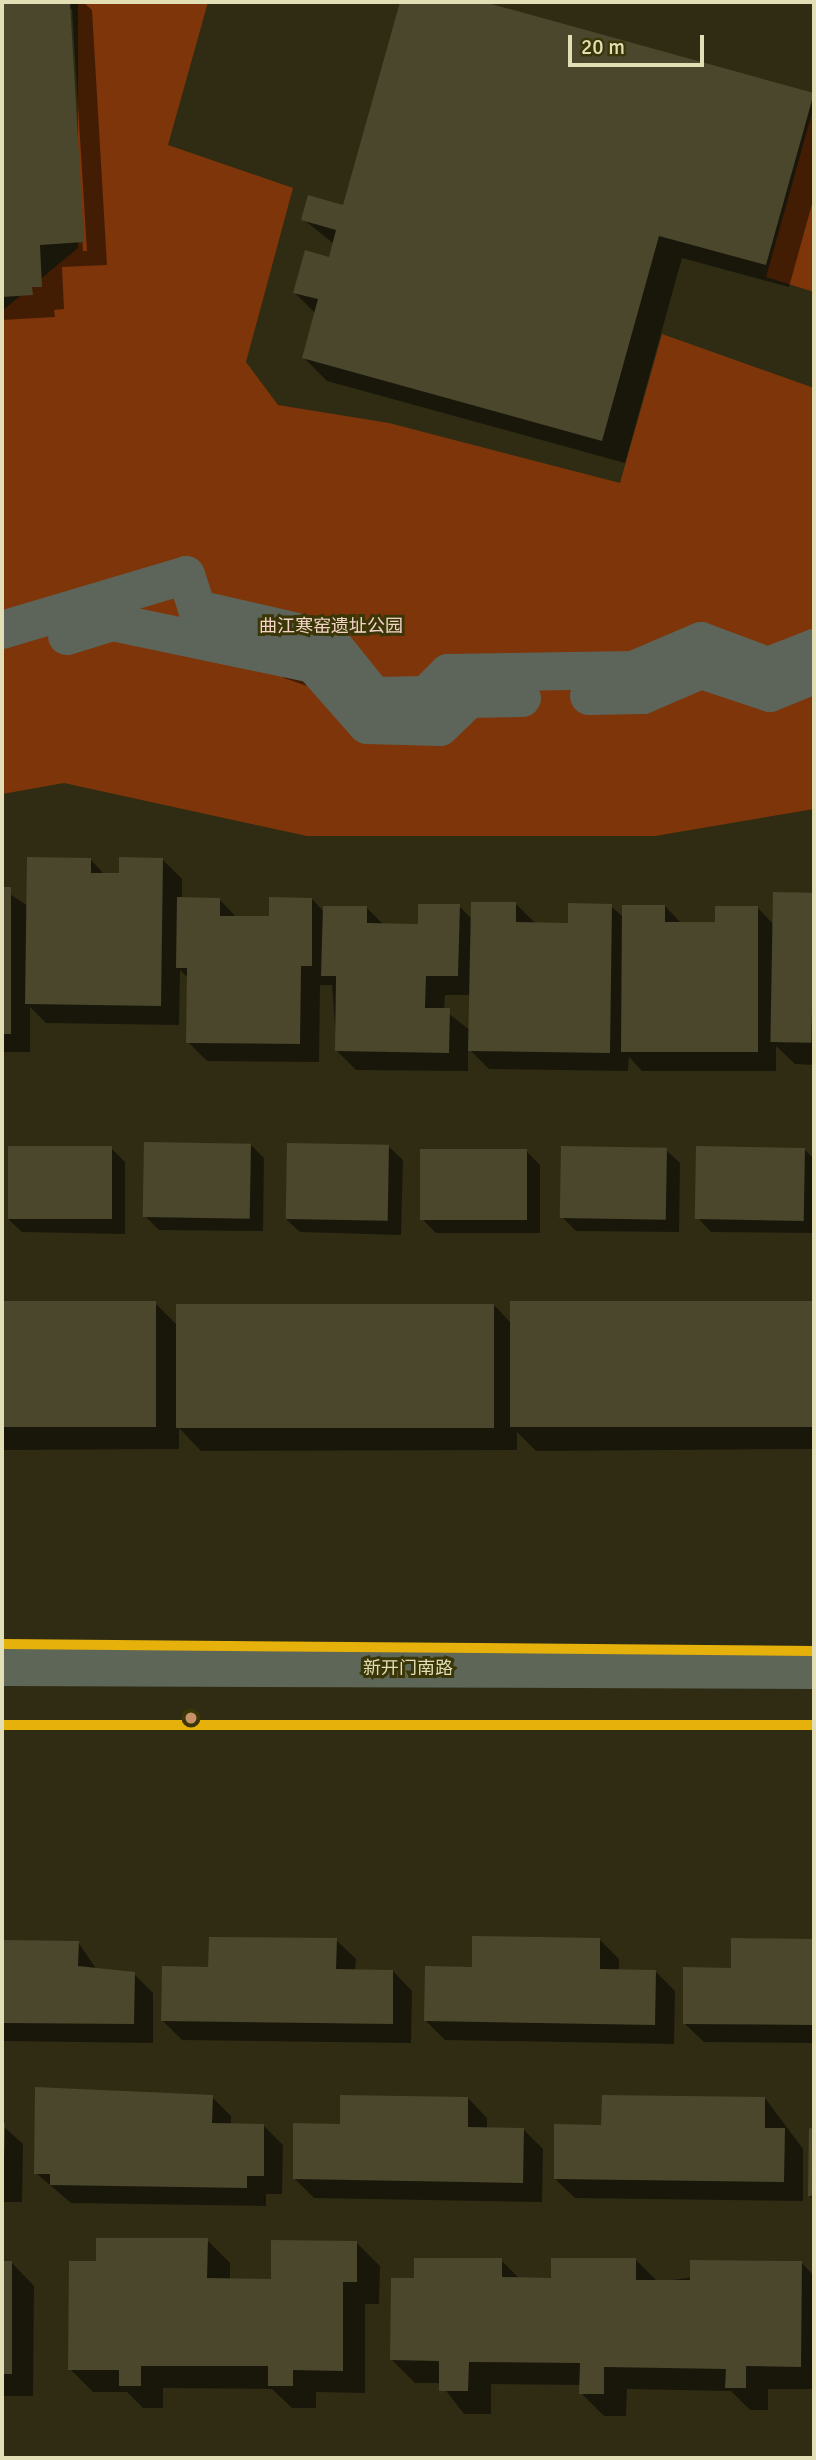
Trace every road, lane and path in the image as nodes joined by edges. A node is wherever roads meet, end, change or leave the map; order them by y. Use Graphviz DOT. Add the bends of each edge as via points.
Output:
graph roads {
  1 [pos="2,630"];
  2 [pos="814,648"];
  3 [pos="2,656"];
  4 [pos="814,675"];
  5 [pos="2,1667"];
  6 [pos="814,1670"];
  1 -- 2 [label="street" via="186,575 197,609 328,639 374,696 426,695 448,673 633,670 701,641 768,666"];
  3 -- 4 [label="street" via="112,622 313,664 367,725 440,727 469,699 643,695 701,670 770,693"];
  5 -- 6 [label="street, 新开门南路"];
}
